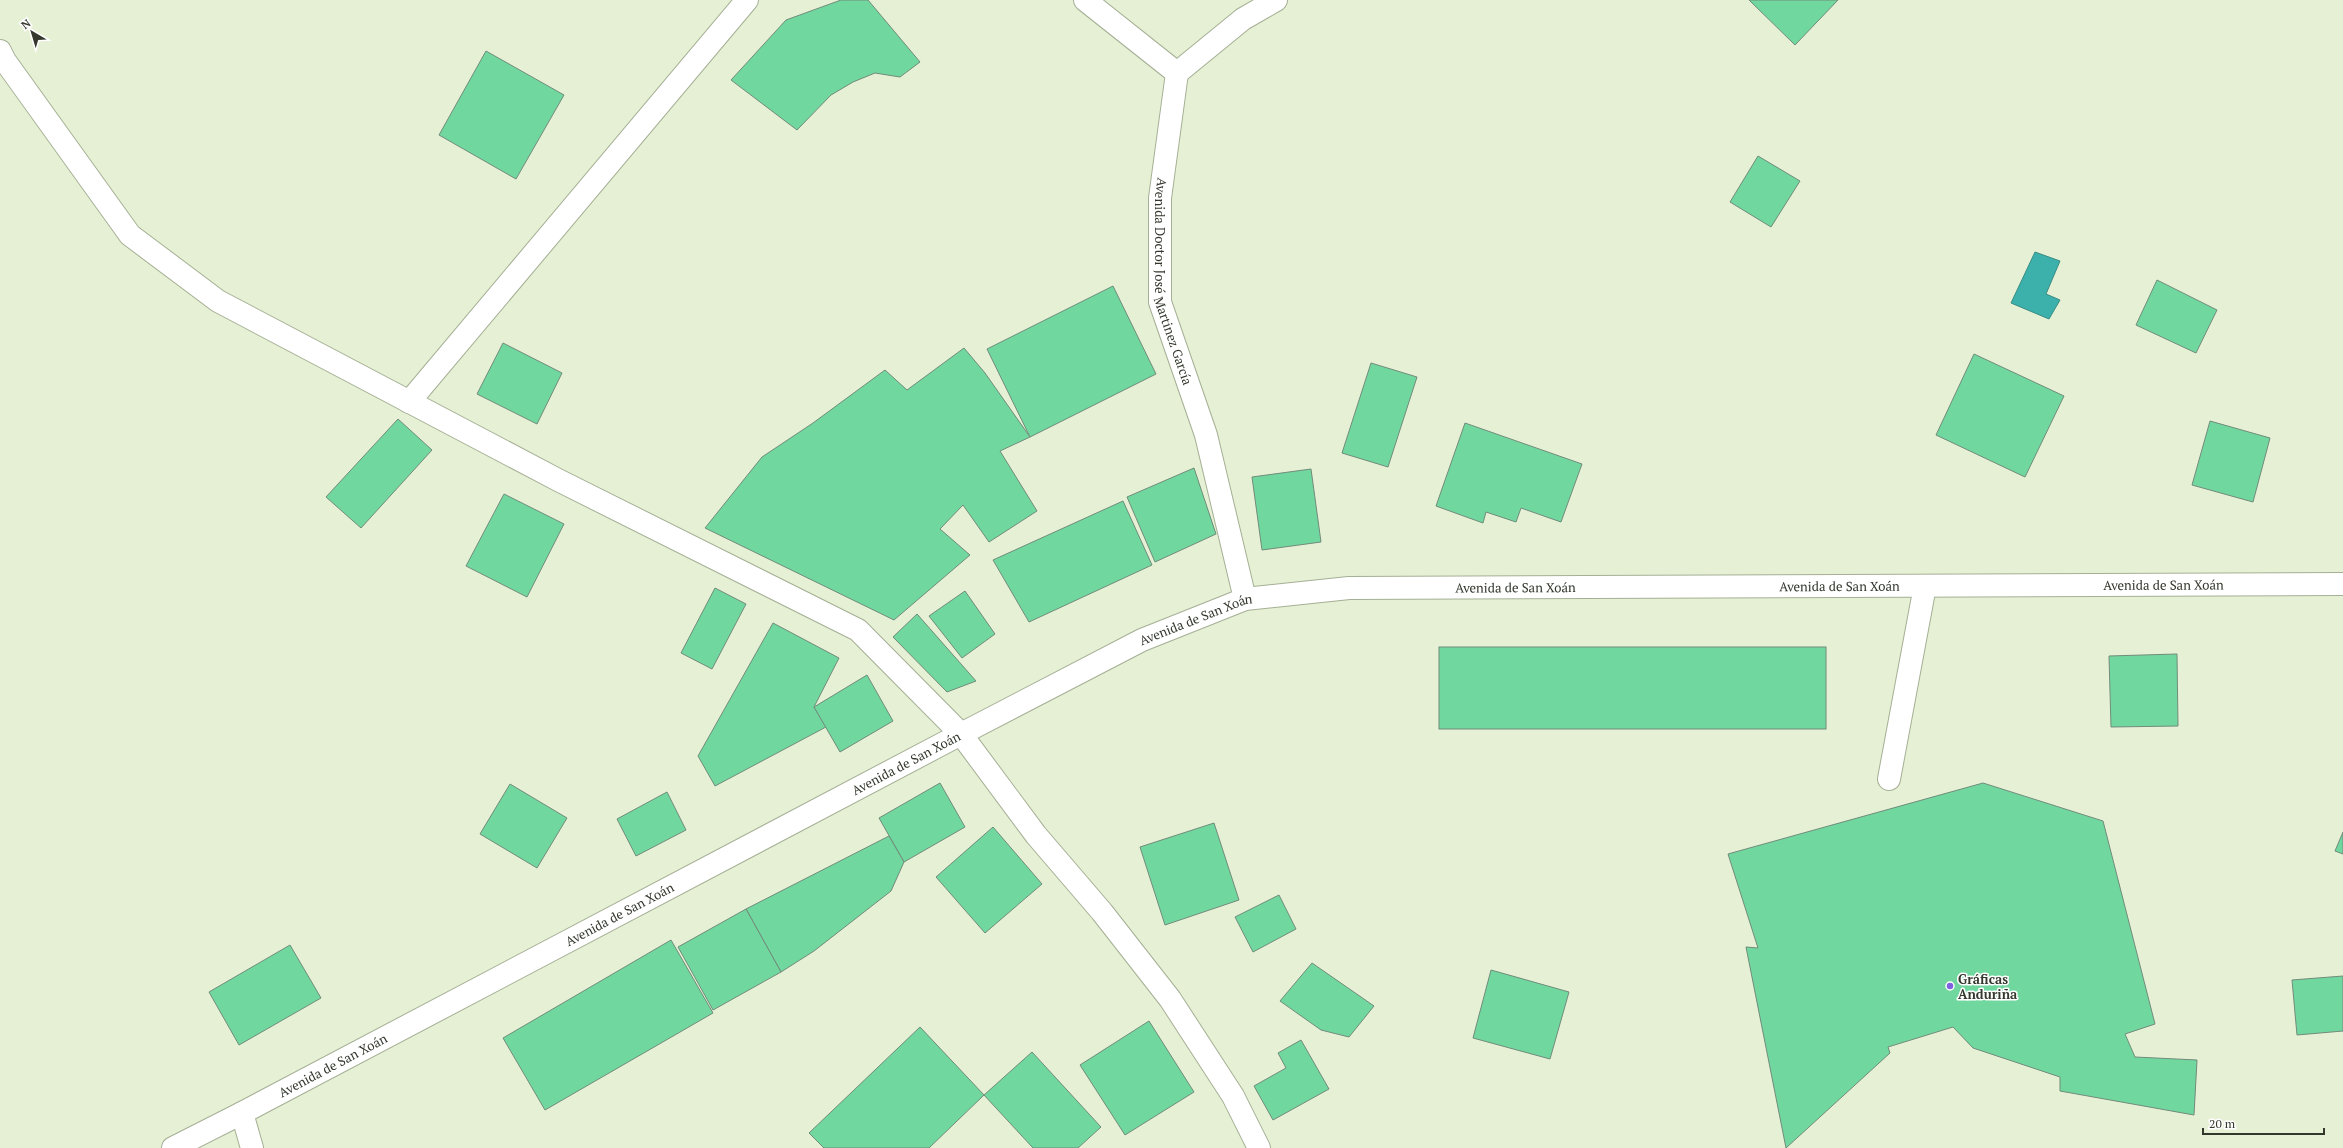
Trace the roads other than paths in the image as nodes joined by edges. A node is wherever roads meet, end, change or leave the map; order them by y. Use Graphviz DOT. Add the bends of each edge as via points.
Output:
graph roads {
  1 [pos="747,0"];
  2 [pos="1085,0"];
  3 [pos="1276,0"];
  4 [pos="0,51"];
  5 [pos="1177,72"];
  6 [pos="409,402"];
  7 [pos="2343,584"];
  8 [pos="1925,586"];
  9 [pos="1245,599"];
  10 [pos="961,734"];
  11 [pos="1889,779"];
  12 [pos="242,1114"];
  13 [pos="173,1148"];
  14 [pos="252,1148"];
  15 [pos="1259,1148"];
  1 -- 6 [label="street"];
  2 -- 5 [label="street"];
  3 -- 5 [label="street" via="1243,20"];
  4 -- 6 [label="street" via="130,235 218,301"];
  5 -- 9 [label="street, Avenida Doctor José Martinez García" via="1160,198 1160,302 1206,435"];
  6 -- 10 [label="street" via="558,480 858,630"];
  7 -- 8 [label="street, Avenida de San Xoán"];
  8 -- 9 [label="street, Avenida de San Xoán" via="1349,588"];
  8 -- 11 [label="street"];
  9 -- 10 [label="street, Avenida de San Xoán" via="1142,640"];
  10 -- 12 [label="street, Avenida de San Xoán"];
  10 -- 15 [label="street" via="1036,835 1102,912 1170,999 1233,1096"];
  12 -- 13 [label="street, Avenida de San Xoán"];
  12 -- 14 [label="street"];
}
